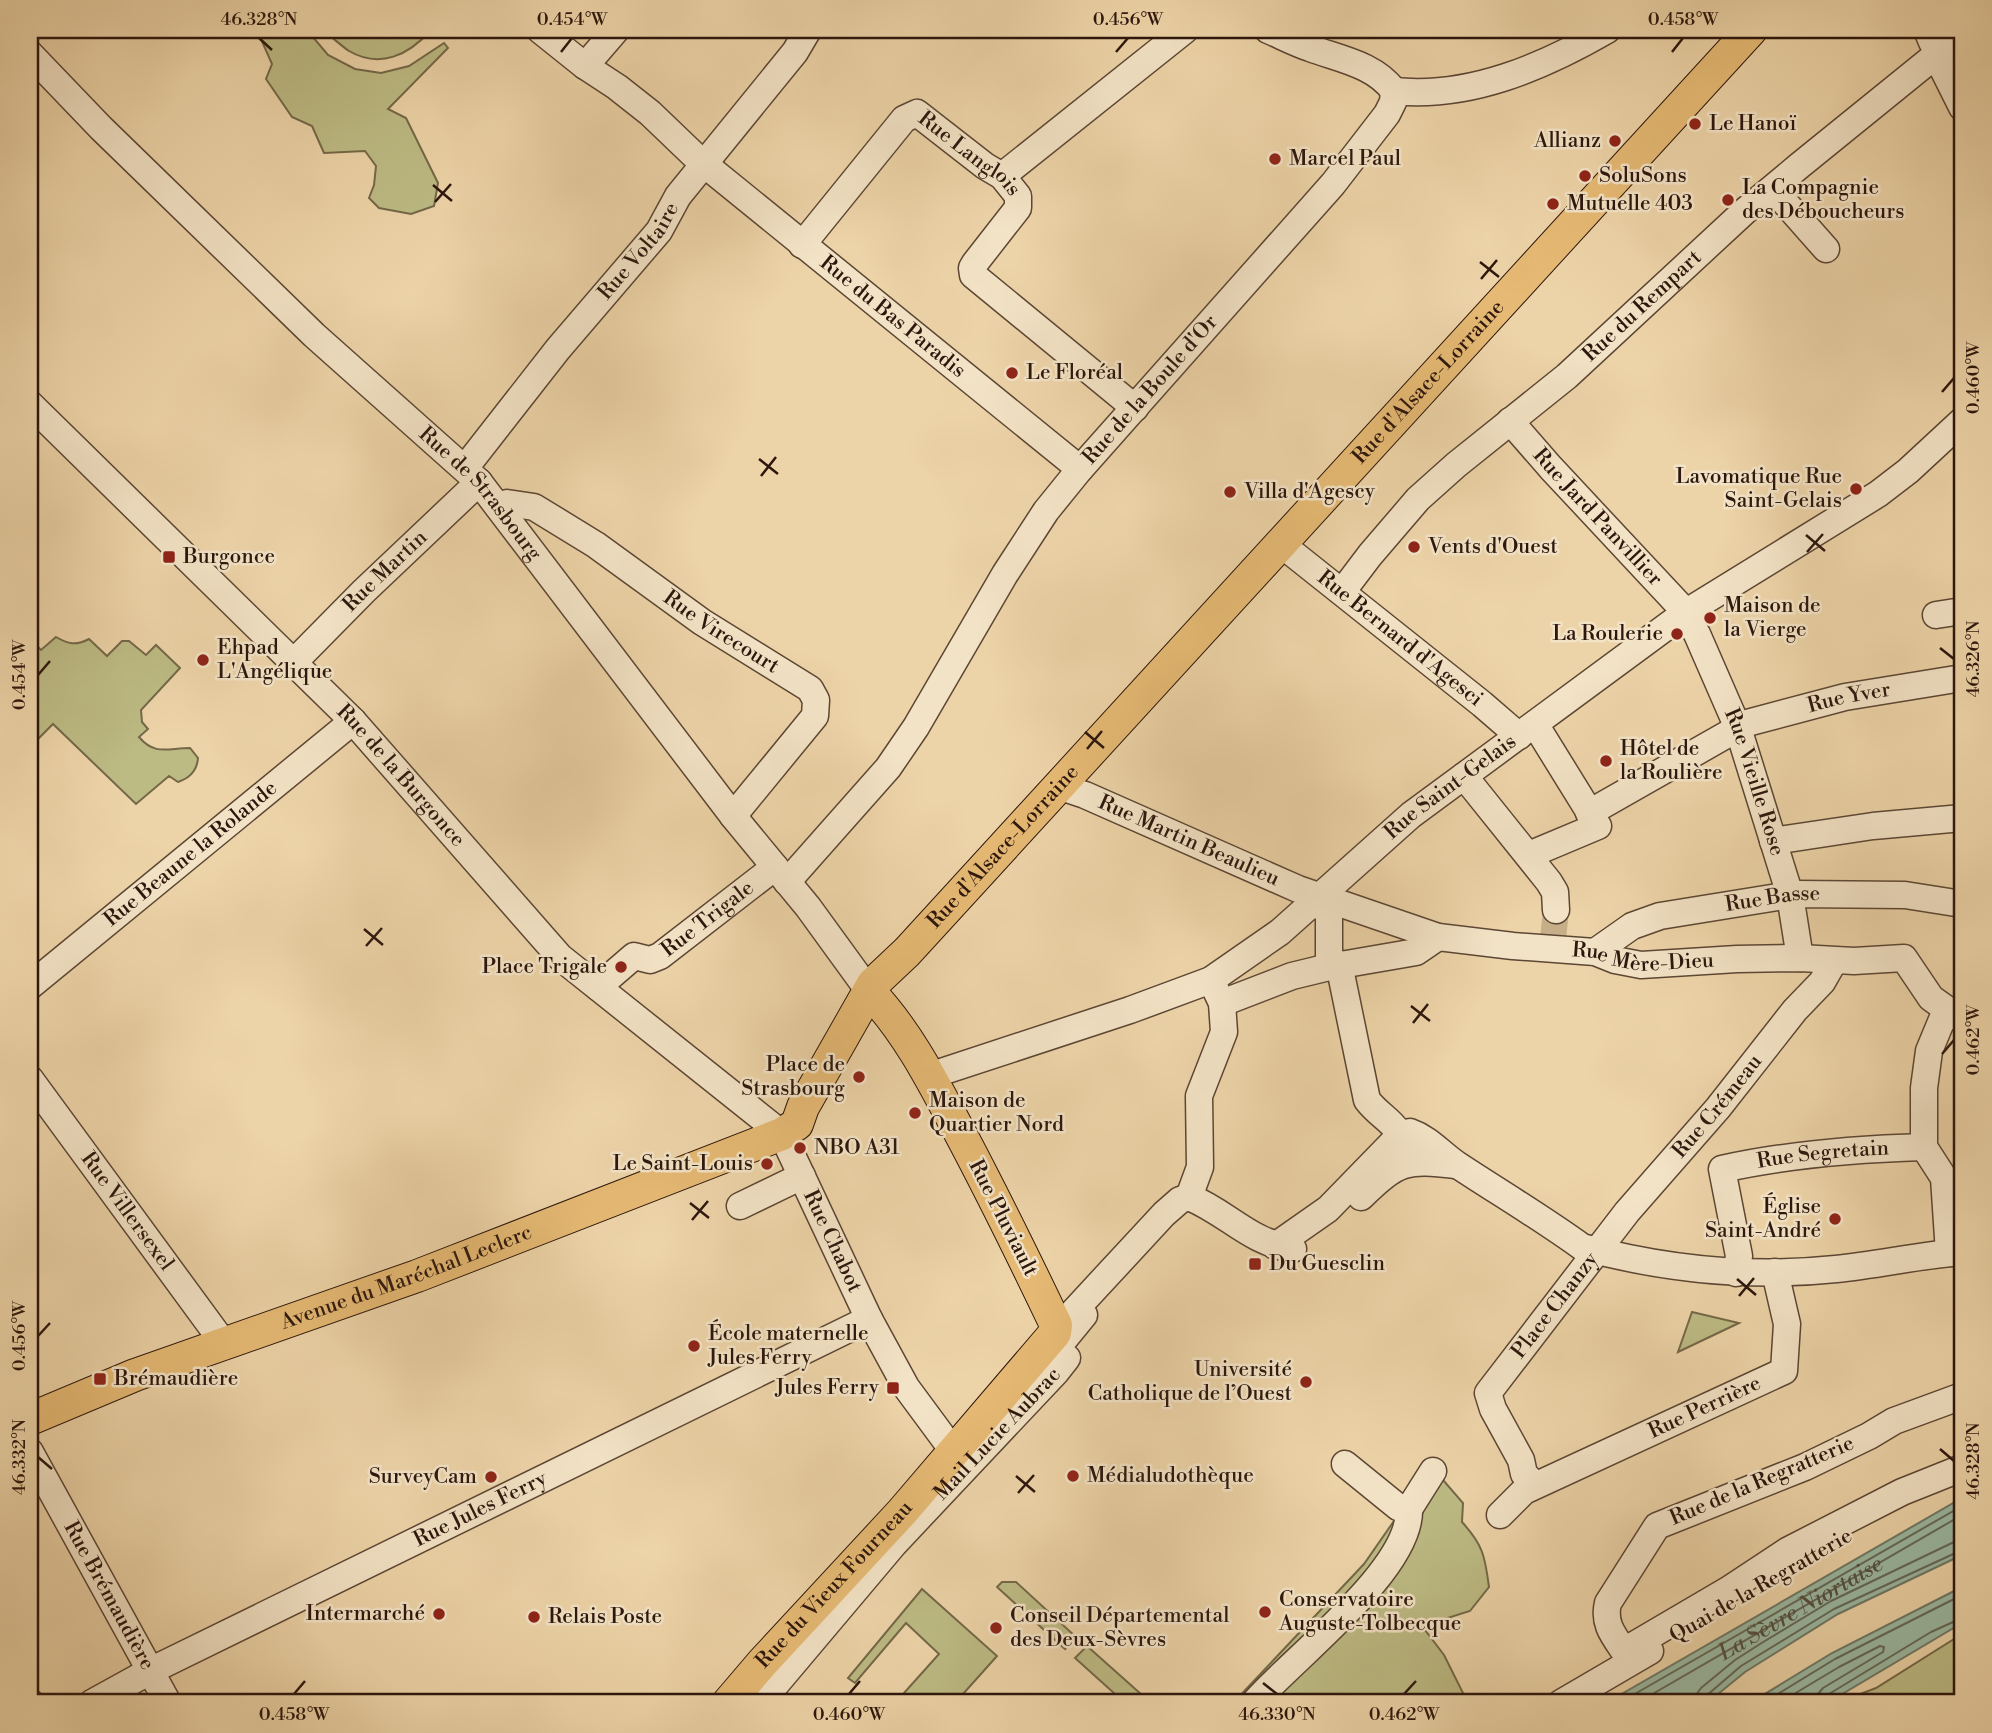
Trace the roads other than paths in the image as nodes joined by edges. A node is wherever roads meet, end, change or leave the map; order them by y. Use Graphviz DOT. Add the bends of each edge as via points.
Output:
graph roads {
  1 [pos="540,30"];
  2 [pos="616,30"];
  3 [pos="808,30"];
  4 [pos="1185,30"];
  5 [pos="1268,30"];
  6 [pos="1606,30"];
  7 [pos="1751,30"];
  8 [pos="1311,39"];
  9 [pos="1932,42"];
  10 [pos="1962,42"];
  11 [pos="30,54"];
  12 [pos="585,66"];
  13 [pos="1394,91"];
  14 [pos="1962,107"];
  15 [pos="705,165"];
  16 [pos="1002,176"];
  17 [pos="1773,189"];
  18 [pos="802,245"];
  19 [pos="1826,249"];
  20 [pos="30,404"];
  21 [pos="1135,408"];
  22 [pos="1510,421"];
  23 [pos="1962,421"];
  24 [pos="1952,438"];
  25 [pos="1080,469"];
  26 [pos="472,475"];
  27 [pos="498,506"];
  28 [pos="1281,544"];
  29 [pos="1342,592"];
  30 [pos="1962,611"];
  31 [pos="1685,613"];
  32 [pos="1936,615"];
  33 [pos="293,663"];
  34 [pos="1962,678"];
  35 [pos="353,721"];
  36 [pos="1738,728"];
  37 [pos="1527,730"];
  38 [pos="1464,776"];
  39 [pos="1058,786"];
  40 [pos="1589,813"];
  41 [pos="733,816"];
  42 [pos="1962,818"];
  43 [pos="1773,841"];
  44 [pos="1529,855"];
  45 [pos="781,875"];
  46 [pos="1790,895"];
  47 [pos="1320,896"];
  48 [pos="1962,904"];
  49 [pos="1556,909"];
  50 [pos="1438,937"];
  51 [pos="907,952"];
  52 [pos="1595,952"];
  53 [pos="1800,958"];
  54 [pos="1834,961"];
  55 [pos="1334,966"];
  56 [pos="30,986"];
  57 [pos="598,987"];
  58 [pos="869,990"];
  59 [pos="1216,992"];
  60 [pos="892,1015"];
  61 [pos="1954,1015"];
  62 [pos="929,1076"];
  63 [pos="30,1079"];
  64 [pos="782,1134"];
  65 [pos="1400,1135"];
  66 [pos="1924,1147"];
  67 [pos="1681,1150"];
  68 [pos="1405,1164"];
  69 [pos="1456,1165"];
  70 [pos="1722,1169"];
  71 [pos="802,1176"];
  72 [pos="1953,1179"];
  73 [pos="1189,1197"];
  74 [pos="740,1206"];
  75 [pos="1275,1246"];
  76 [pos="1597,1251"];
  77 [pos="1955,1252"];
  78 [pos="1775,1272"];
  79 [pos="1736,1273"];
  80 [pos="869,1319"];
  81 [pos="1070,1320"];
  82 [pos="225,1345"];
  83 [pos="1962,1396"];
  84 [pos="30,1419"];
  85 [pos="30,1452"];
  86 [pos="947,1460"];
  87 [pos="1345,1464"];
  88 [pos="1962,1470"];
  89 [pos="1433,1471"];
  90 [pos="1535,1485"];
  91 [pos="1409,1509"];
  92 [pos="1500,1515"];
  93 [pos="1624,1651"];
  94 [pos="150,1671"];
  95 [pos="92,1703"];
  96 [pos="168,1703"];
  97 [pos="728,1703"];
  98 [pos="760,1703"];
  99 [pos="1254,1703"];
  100 [pos="1561,1703"];
  1 -- 12 [label="street, Rue du Bas Paradis"];
  2 -- 12 [label="street"];
  3 -- 15 [label="street, Rue Voltaire"];
  4 -- 16 [label="street"];
  5 -- 8 [label="street"];
  6 -- 13 [label="street" via="1549,62 1510,76 1444,91"];
  7 -- 28 [label="main road, Rue d'Alsace-Lorraine"];
  8 -- 13 [label="street" via="1374,72"];
  9 -- 10 [label="street, Rue du Rempart"];
  9 -- 14 [label="street"];
  9 -- 17 [label="street, Rue du Rempart"];
  11 -- 26 [label="street, Rue de Strasbourg" via="314,335"];
  12 -- 15 [label="street, Rue du Bas Paradis" via="650,113"];
  13 -- 21 [label="street, Rue de la Boule d'Or" via="1387,114 1333,184"];
  15 -- 18 [label="street, Rue du Bas Paradis"];
  15 -- 26 [label="street, Rue Voltaire" via="678,197 659,230 558,349"];
  16 -- 18 [label="street, Rue Langlois" via="925,117 910,115"];
  16 -- 21 [label="street, Rue Langlois" via="1018,196 1017,208 975,263 973,275"];
  17 -- 19 [label="street"];
  17 -- 22 [label="street, Rue du Rempart" via="1567,376"];
  18 -- 25 [label="street, Rue du Bas Paradis"];
  20 -- 33 [label="street, Rue de la Burgonce"];
  21 -- 25 [label="street, Rue de la Boule d'Or"];
  22 -- 29 [label="street, Rue du Rempart" via="1418,499"];
  22 -- 31 [label="street, Rue Jard Panvillier"];
  23 -- 24 [label="street, Rue Saint-Gelais"];
  24 -- 31 [label="street, Rue Saint-Gelais" via="1878,494"];
  25 -- 45 [label="street, Rue de la Boule d'Or" via="1005,574 888,768"];
  26 -- 27 [label="street, Rue de Strasbourg"];
  26 -- 33 [label="street, Rue Martin"];
  27 -- 41 [label="street, Rue de Strasbourg"];
  27 -- 41 [label="street, Rue Virecourt" via="534,507 596,545 702,622 810,689 816,700 815,716"];
  28 -- 29 [label="street, Rue Bernard d'Agesci"];
  28 -- 39 [label="main road, Rue d'Alsace-Lorraine"];
  29 -- 37 [label="street, Rue Bernard d'Agesci" via="1482,704"];
  30 -- 32 [label="street"];
  31 -- 36 [label="street, Rue Vieille Rose"];
  31 -- 37 [label="street, Rue Saint-Gelais"];
  33 -- 35 [label="street, Rue de la Burgonce"];
  34 -- 36 [label="street, Rue Yver" via="1845,697"];
  35 -- 56 [label="street, Rue Beaune la Rolande"];
  35 -- 57 [label="street, Rue de la Burgonce" via="542,938"];
  36 -- 40 [label="street, Rue Yver"];
  36 -- 43 [label="street, Rue Vieille Rose"];
  37 -- 38 [label="street, Rue Saint-Gelais"];
  37 -- 40 [label="street, Rue Bernard d'Agesci"];
  38 -- 44 [label="street"];
  38 -- 47 [label="street, Rue Saint-Gelais" via="1410,816"];
  39 -- 47 [label="street, Rue Martin Beaulieu"];
  39 -- 51 [label="main road, Rue d'Alsace-Lorraine"];
  40 -- 44 [label="street" via="1598,827"];
  41 -- 45 [label="street, Rue de Strasbourg"];
  42 -- 43 [label="street"];
  43 -- 46 [label="street, Rue Vieille Rose"];
  44 -- 49 [label="street" via="1555,892"];
  45 -- 57 [label="street, Rue Trigale" via="660,956 650,960 634,956"];
  45 -- 58 [label="street, Rue de Strasbourg"];
  46 -- 48 [label="street, Rue Basse" via="1905,895"];
  46 -- 52 [label="street, Rue Basse" via="1660,916 1632,926"];
  46 -- 53 [label="street, Rue Vieille Rose"];
  47 -- 50 [label="street, Rue Mère-Dieu"];
  47 -- 55 [label="street" via="1329,917"];
  47 -- 59 [label="street, Rue Saint-Gelais"];
  50 -- 52 [label="street, Rue Mère-Dieu" via="1553,944"];
  50 -- 55 [label="street" via="1416,952"];
  51 -- 58 [label="main road"];
  51 -- 60 [label="main road" via="891,999"];
  52 -- 53 [label="street, Rue Mère-Dieu" via="1641,965"];
  53 -- 54 [label="street, Rue Mère-Dieu"];
  54 -- 61 [label="street, Rue Mère-Dieu" via="1904,958 1931,998"];
  54 -- 67 [label="street, Rue Crémeau" via="1822,982"];
  55 -- 59 [label="street" via="1263,986"];
  55 -- 65 [label="street, Place Chanzy" via="1367,1100"];
  57 -- 64 [label="street, Rue de la Burgonce"];
  58 -- 60 [label="main road"];
  58 -- 64 [label="main road" via="797,1124"];
  59 -- 62 [label="street, Rue Saint-Gelais" via="1130,1010"];
  59 -- 73 [label="street" via="1224,1032 1199,1096 1200,1167"];
  60 -- 62 [label="main road"];
  61 -- 66 [label="street" via="1929,1051"];
  62 -- 81 [label="main road, Rue Pluviault" via="1014,1236"];
  63 -- 82 [label="street, Rue Villersexel"];
  64 -- 71 [label="street, Rue Chabot"];
  64 -- 82 [label="main road, Avenue du Maréchal Leclerc"];
  65 -- 68 [label="street"];
  65 -- 69 [label="street, Place Chanzy" via="1420,1135"];
  65 -- 75 [label="street" via="1328,1209"];
  66 -- 70 [label="street, Rue Segretain" via="1852,1150"];
  66 -- 72 [label="street"];
  67 -- 70 [label="street"];
  67 -- 76 [label="street, Rue Crémeau"];
  68 -- 69 [label="street, Place Chanzy"];
  68 -- 75 [label="street" via="1383,1177 1307,1244 1291,1250"];
  69 -- 76 [label="street, Place Chanzy" via="1582,1247"];
  70 -- 79 [label="street" via="1740,1256"];
  71 -- 74 [label="street"];
  71 -- 80 [label="street, Rue Chabot"];
  72 -- 77 [label="street"];
  73 -- 75 [label="street"];
  73 -- 81 [label="street" via="1172,1206"];
  76 -- 79 [label="street"];
  76 -- 90 [label="street, Place Chanzy" via="1488,1393 1524,1474"];
  77 -- 78 [label="street" via="1834,1270"];
  78 -- 79 [label="street"];
  78 -- 90 [label="street, Rue Perrière" via="1787,1324 1784,1371"];
  80 -- 86 [label="street, Rue Chabot"];
  80 -- 94 [label="street, Rue Jules Ferry"];
  81 -- 86 [label="main road, Rue du Vieux Fourneau"];
  81 -- 98 [label="street, Mail Lucie Aubrac" via="1057,1348 1067,1358 1056,1372"];
  82 -- 84 [label="main road, Avenue du Maréchal Leclerc" via="135,1375"];
  83 -- 93 [label="street, Rue de la Regratterie" via="1894,1421 1805,1467 1657,1525 1605,1613 1608,1628"];
  85 -- 94 [label="street, Rue Brémaudière"];
  86 -- 97 [label="main road, Rue du Vieux Fourneau"];
  87 -- 91 [label="street" via="1402,1510"];
  88 -- 93 [label="street, Quai de la Regratterie" via="1902,1492 1787,1551"];
  88 -- 100 [label="street, Quai de la Regratterie"];
  89 -- 91 [label="street"];
  90 -- 92 [label="street, Rue Perrière"];
  91 -- 99 [label="street" via="1406,1533 1387,1565"];
  94 -- 95 [label="street, Rue Jules Ferry"];
  94 -- 96 [label="street, Rue Brémaudière"];
}
